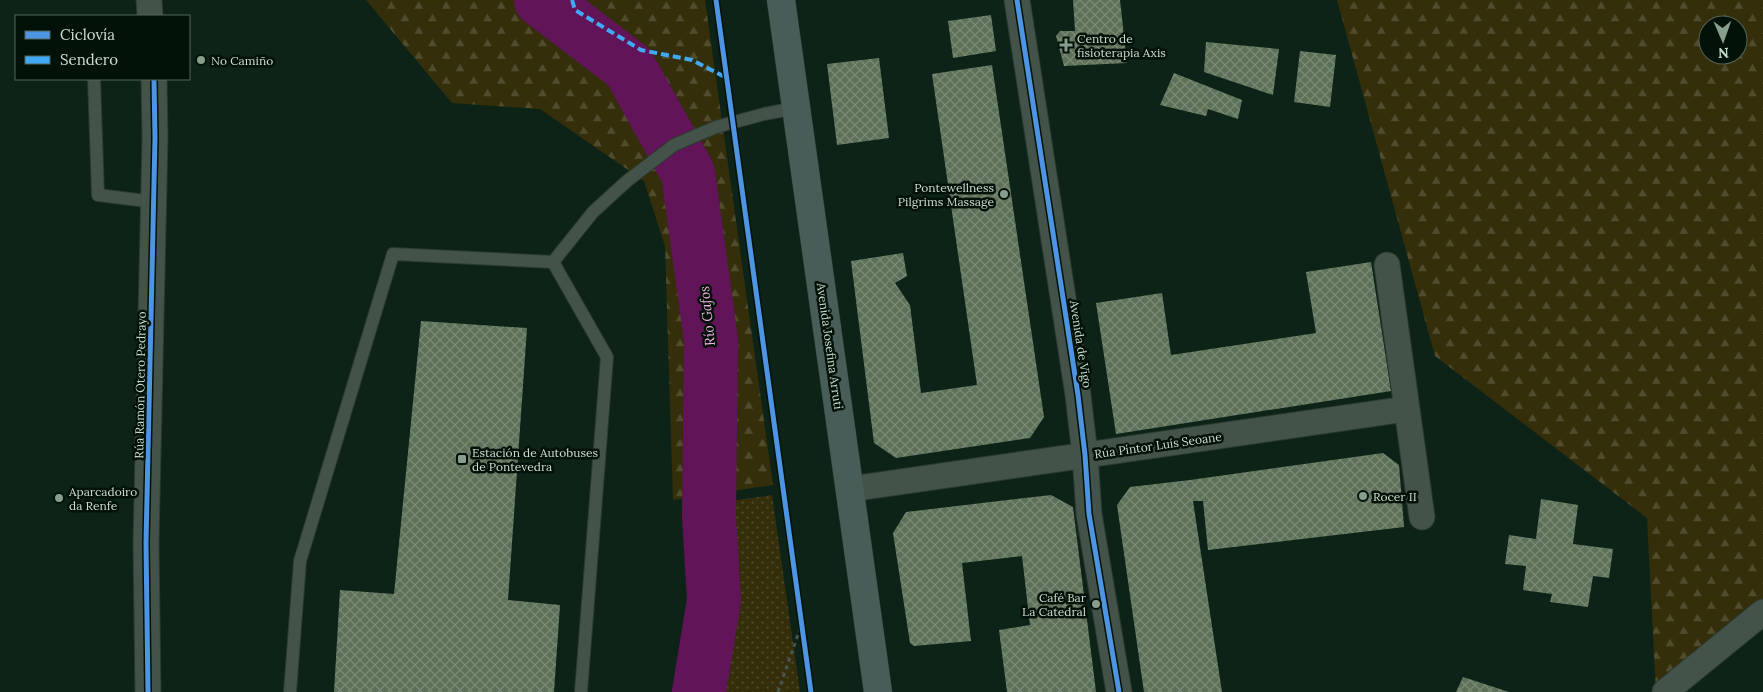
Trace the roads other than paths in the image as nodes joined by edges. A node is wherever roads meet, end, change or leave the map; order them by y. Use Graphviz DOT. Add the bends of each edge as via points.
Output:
graph roads {
  1 [pos="149,0"];
  2 [pos="781,0"];
  3 [pos="1018,0"];
  4 [pos="150,15"];
  5 [pos="94,80"];
  6 [pos="154,80"];
  7 [pos="796,108"];
  8 [pos="154,202"];
  9 [pos="552,262"];
  10 [pos="1387,265"];
  11 [pos="1406,410"];
  12 [pos="1085,455"];
  13 [pos="850,489"];
  14 [pos="1422,517"];
  15 [pos="1763,612"];
  16 [pos="148,692"];
  17 [pos="290,692"];
  18 [pos="581,692"];
  19 [pos="878,692"];
  20 [pos="1119,692"];
  21 [pos="1665,692"];
  1 -- 4 [label="street"];
  2 -- 7 [label="highway, Avenida Josefina Arruti"];
  3 -- 12 [label="street, Avenida de Vigo"];
  5 -- 8 [label="lane" via="98,195"];
  6 -- 8 [label="street, Rúa Ramón Otero Pedrayo"];
  7 -- 9 [label="lane" via="716,127 674,145 627,180 593,212"];
  7 -- 13 [label="highway, Avenida Josefina Arruti"];
  8 -- 16 [label="street, Rúa Ramón Otero Pedrayo" via="146,543"];
  9 -- 17 [label="lane" via="393,254 300,561"];
  9 -- 18 [label="lane" via="606,357"];
  10 -- 11 [label="street"];
  11 -- 12 [label="street, Rúa Pintor Luís Seoane"];
  11 -- 14 [label="street"];
  12 -- 13 [label="street, Rúa Pintor Luís Seoane"];
  12 -- 20 [label="street, Avenida de Vigo" via="1089,514"];
  13 -- 19 [label="highway, Avenida Josefina Arruti"];
  15 -- 21 [label="street"];
}
